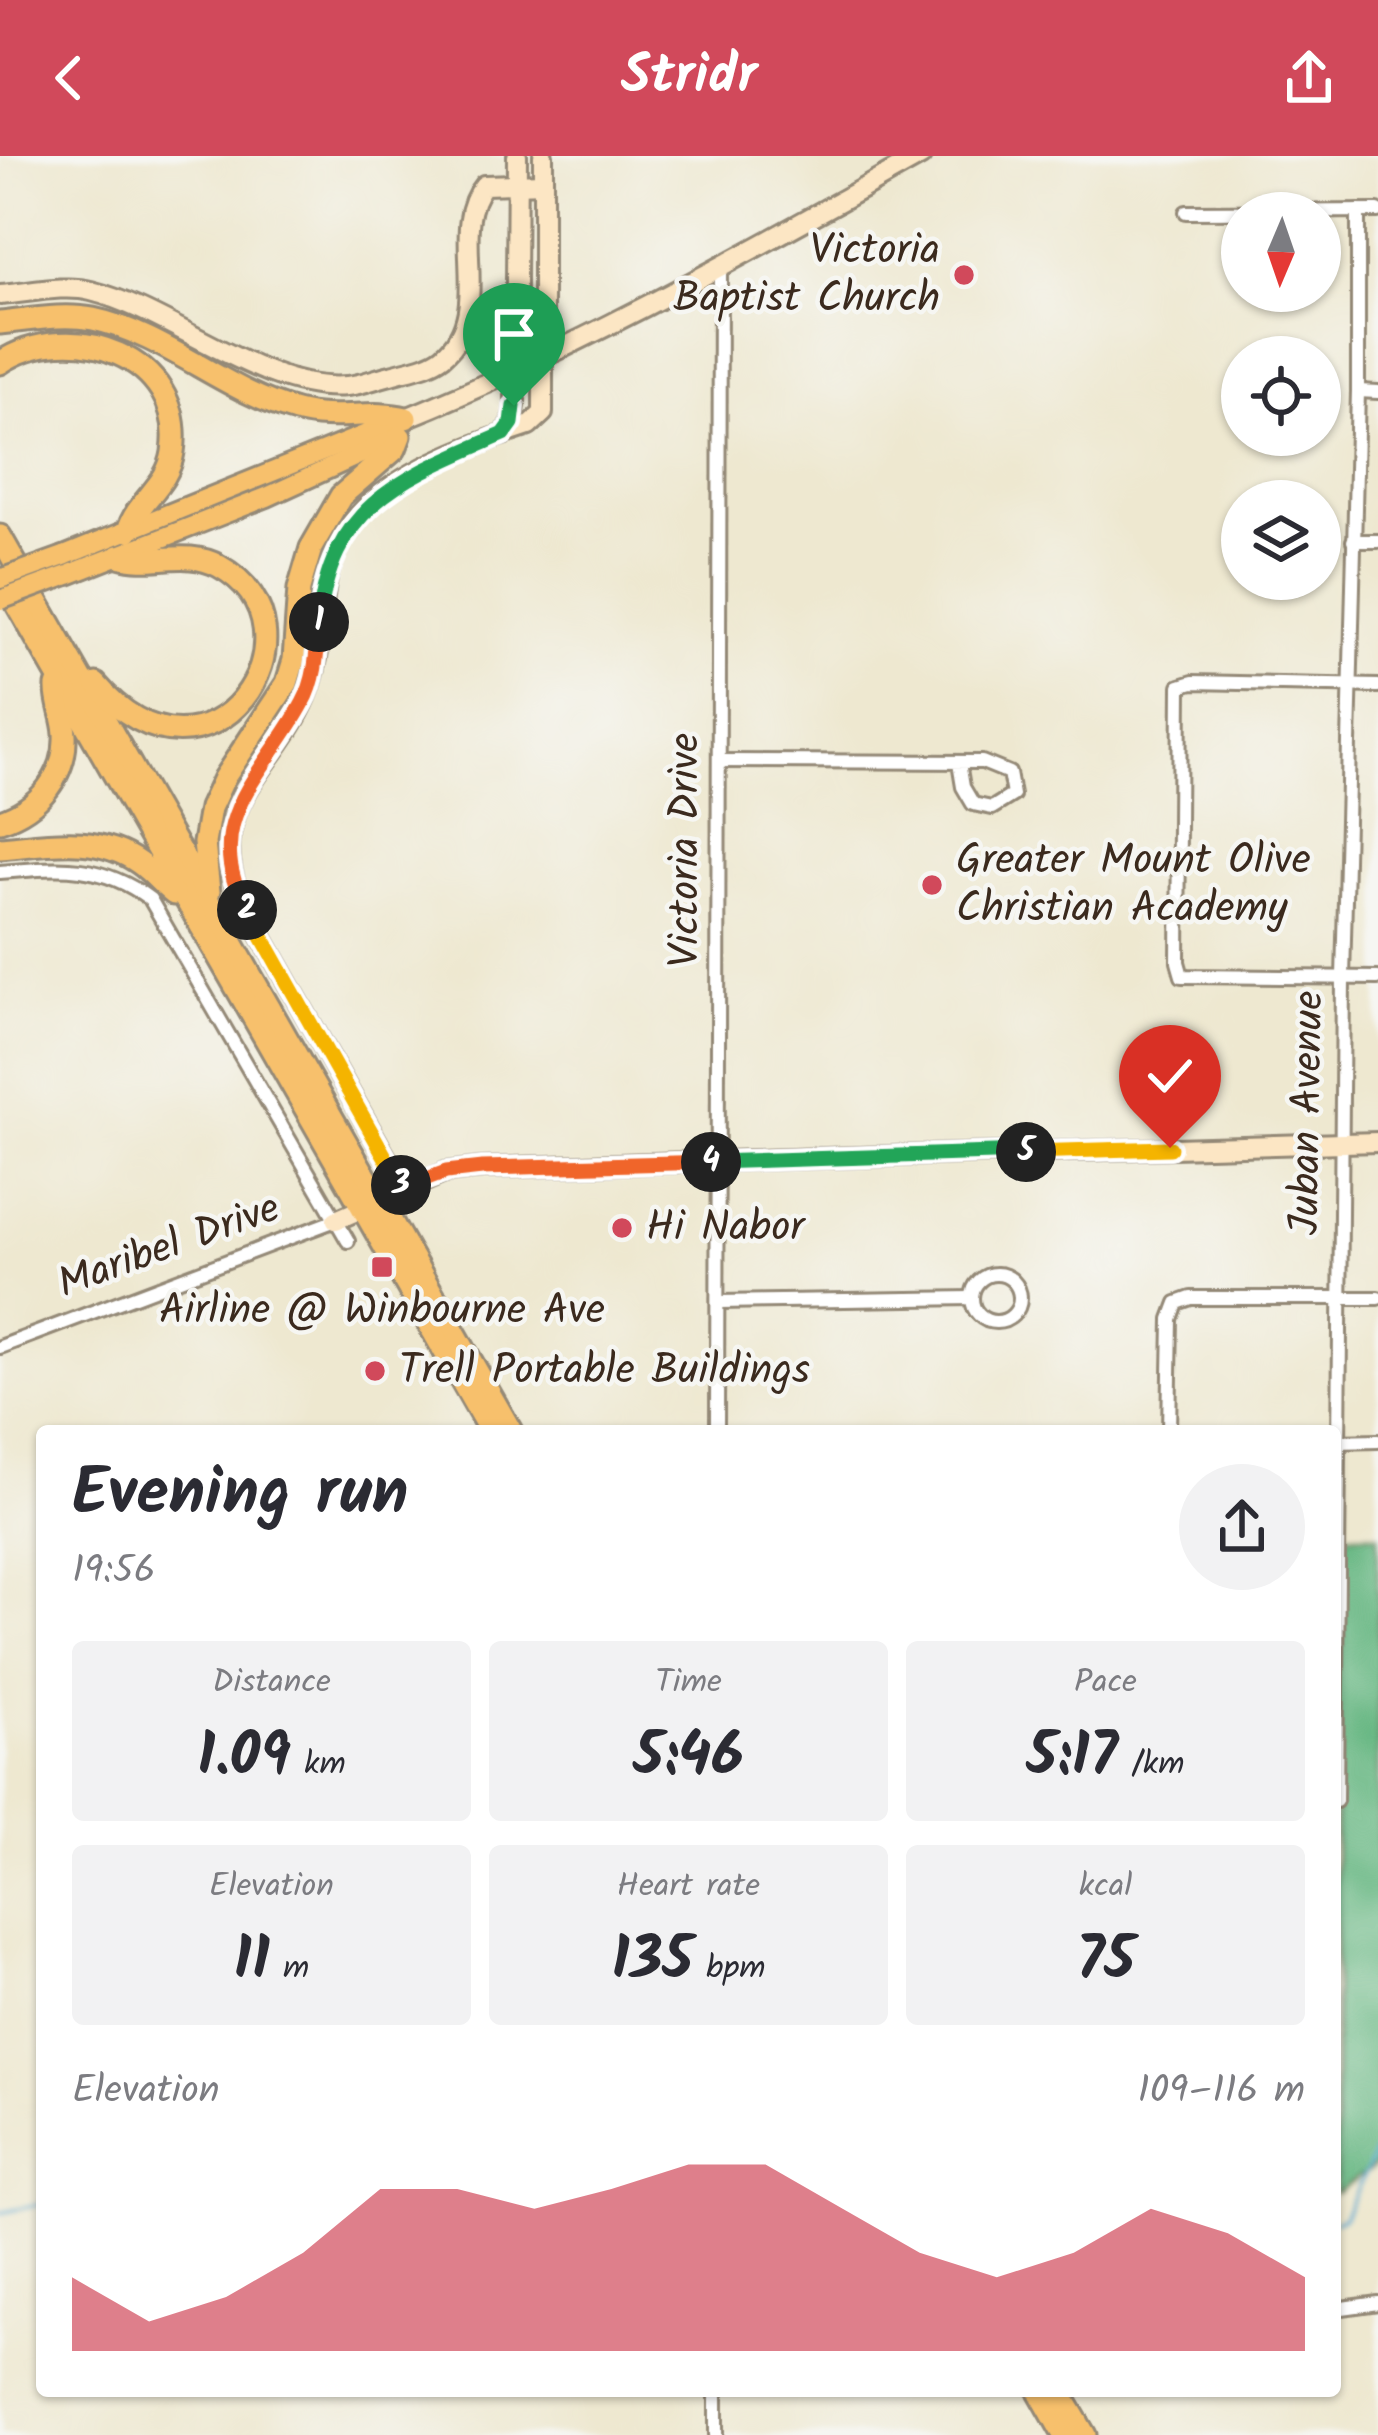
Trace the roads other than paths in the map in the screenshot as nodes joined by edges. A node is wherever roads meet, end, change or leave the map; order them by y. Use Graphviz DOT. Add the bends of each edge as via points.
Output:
graph roads {
  1 [pos="517,156"];
  2 [pos="544,156"];
  3 [pos="921,156"];
  4 [pos="517,182"];
  5 [pos="543,183"];
  6 [pos="1358,211"];
  7 [pos="1378,211"];
  8 [pos="1186,212"];
  9 [pos="720,269"];
  10 [pos="0,295"];
  11 [pos="0,322"];
  12 [pos="544,323"];
  13 [pos="580,341"];
  14 [pos="544,360"];
  15 [pos="0,363"];
  16 [pos="515,374"];
  17 [pos="1358,392"];
  18 [pos="1378,392"];
  19 [pos="403,427"];
  20 [pos="504,434"];
  21 [pos="128,531"];
  22 [pos="0,536"];
  23 [pos="1353,541"];
  24 [pos="1378,541"];
  25 [pos="119,556"];
  26 [pos="66,565"];
  27 [pos="0,577"];
  28 [pos="0,600"];
  29 [pos="72,681"];
  30 [pos="1352,686"];
  31 [pos="1378,686"];
  32 [pos="719,761"];
  33 [pos="959,763"];
  34 [pos="0,821"];
  35 [pos="0,848"];
  36 [pos="0,872"];
  37 [pos="184,896"];
  38 [pos="208,898"];
  39 [pos="1343,978"];
  40 [pos="1378,978"];
  41 [pos="1378,1142"];
  42 [pos="1342,1143"];
  43 [pos="720,1162"];
  44 [pos="403,1188"];
  45 [pos="369,1203"];
  46 [pos="336,1220"];
  47 [pos="348,1241"];
  48 [pos="972,1298"];
  49 [pos="1339,1298"];
  50 [pos="1378,1298"];
  51 [pos="720,1302"];
  52 [pos="0,1347"];
  53 [pos="487,1425"];
  54 [pos="507,1425"];
  55 [pos="717,1425"];
  56 [pos="1169,1425"];
  57 [pos="1337,1425"];
  58 [pos="1378,1441"];
  59 [pos="1341,1442"];
  60 [pos="1378,2302"];
  61 [pos="1341,2307"];
  62 [pos="716,2397"];
  63 [pos="1042,2397"];
  64 [pos="1062,2397"];
  65 [pos="716,2435"];
  66 [pos="1064,2435"];
  67 [pos="1084,2435"];
  1 -- 4 [label="street"];
  2 -- 5 [label="street"];
  3 -- 9 [label="street"];
  4 -- 5 [label="street"];
  4 -- 10 [label="street" via="484,184 472,199 470,307 442,357 348,386 267,371 137,305 86,289"];
  4 -- 16 [label="street"];
  5 -- 12 [label="street"];
  6 -- 7 [label="street"];
  6 -- 8 [label="street"];
  6 -- 17 [label="street, Juban Avenue"];
  9 -- 13 [label="street"];
  9 -- 32 [label="street, Victoria Drive"];
  11 -- 19 [label="highway" via="93,319 286,408 318,416 390,414"];
  12 -- 13 [label="street"];
  12 -- 14 [label="street"];
  13 -- 14 [label="street"];
  14 -- 16 [label="street"];
  14 -- 20 [label="street" via="543,413"];
  15 -- 21 [label="highway" via="50,342 88,343 116,352 153,381 170,412 172,458"];
  16 -- 19 [label="street"];
  16 -- 20 [label="street"];
  17 -- 18 [label="street"];
  17 -- 23 [label="street, Juban Avenue"];
  19 -- 21 [label="main road"];
  19 -- 25 [label="main road" via="267,497"];
  19 -- 38 [label="highway" via="394,449 341,496 311,548 287,683 210,808"];
  20 -- 44 [label="street" via="411,475 348,529 323,586 305,700 245,790 228,845 239,896"];
  21 -- 26 [label="main road"];
  22 -- 29 [label="highway"];
  23 -- 24 [label="street"];
  23 -- 30 [label="street, Juban Avenue"];
  25 -- 26 [label="main road"];
  25 -- 29 [label="highway" via="194,557 235,577 262,623 259,674 225,717 177,730 134,719 96,684"];
  26 -- 27 [label="main road, bridge"];
  26 -- 28 [label="main road, bridge"];
  27 -- 29 [label="highway"];
  29 -- 34 [label="highway" via="55,690 65,734 58,770 33,805"];
  29 -- 37 [label="highway"];
  29 -- 38 [label="highway"];
  30 -- 31 [label="street"];
  30 -- 39 [label="street, Juban Avenue"];
  30 -- 39 [label="street" via="1180,686 1182,976"];
  32 -- 33 [label="street"];
  32 -- 43 [label="street, Victoria Drive"];
  33 -- 33 [label="street" via="1009,772 1013,795 992,808 973,804"];
  35 -- 37 [label="highway" via="108,848"];
  36 -- 46 [label="street" via="71,866 124,880 150,899"];
  37 -- 45 [label="highway"];
  38 -- 45 [label="highway"];
  39 -- 40 [label="street"];
  39 -- 42 [label="street, Juban Avenue"];
  41 -- 42 [label="street, Maribel Drive"];
  42 -- 43 [label="street, Maribel Drive"];
  42 -- 49 [label="street, Juban Avenue"];
  43 -- 44 [label="street, Maribel Drive" via="482,1168"];
  43 -- 51 [label="street, Victoria Drive"];
  44 -- 45 [label="street, Maribel Drive"];
  45 -- 46 [label="street, Maribel Drive"];
  45 -- 53 [label="highway"];
  45 -- 54 [label="highway"];
  46 -- 47 [label="street"];
  46 -- 52 [label="street, Maribel Drive"];
  48 -- 48 [label="street" via="979,1315 997,1322 1013,1315 1021,1298 1013,1281 996,1274 979,1281"];
  48 -- 51 [label="street"];
  49 -- 50 [label="street"];
  49 -- 56 [label="street" via="1177,1303"];
  49 -- 57 [label="street, Juban Avenue"];
  51 -- 55 [label="street, Victoria Drive"];
  58 -- 59 [label="street"];
  60 -- 61 [label="street"];
  62 -- 65 [label="street"];
  63 -- 66 [label="highway"];
  64 -- 67 [label="highway"];
}
